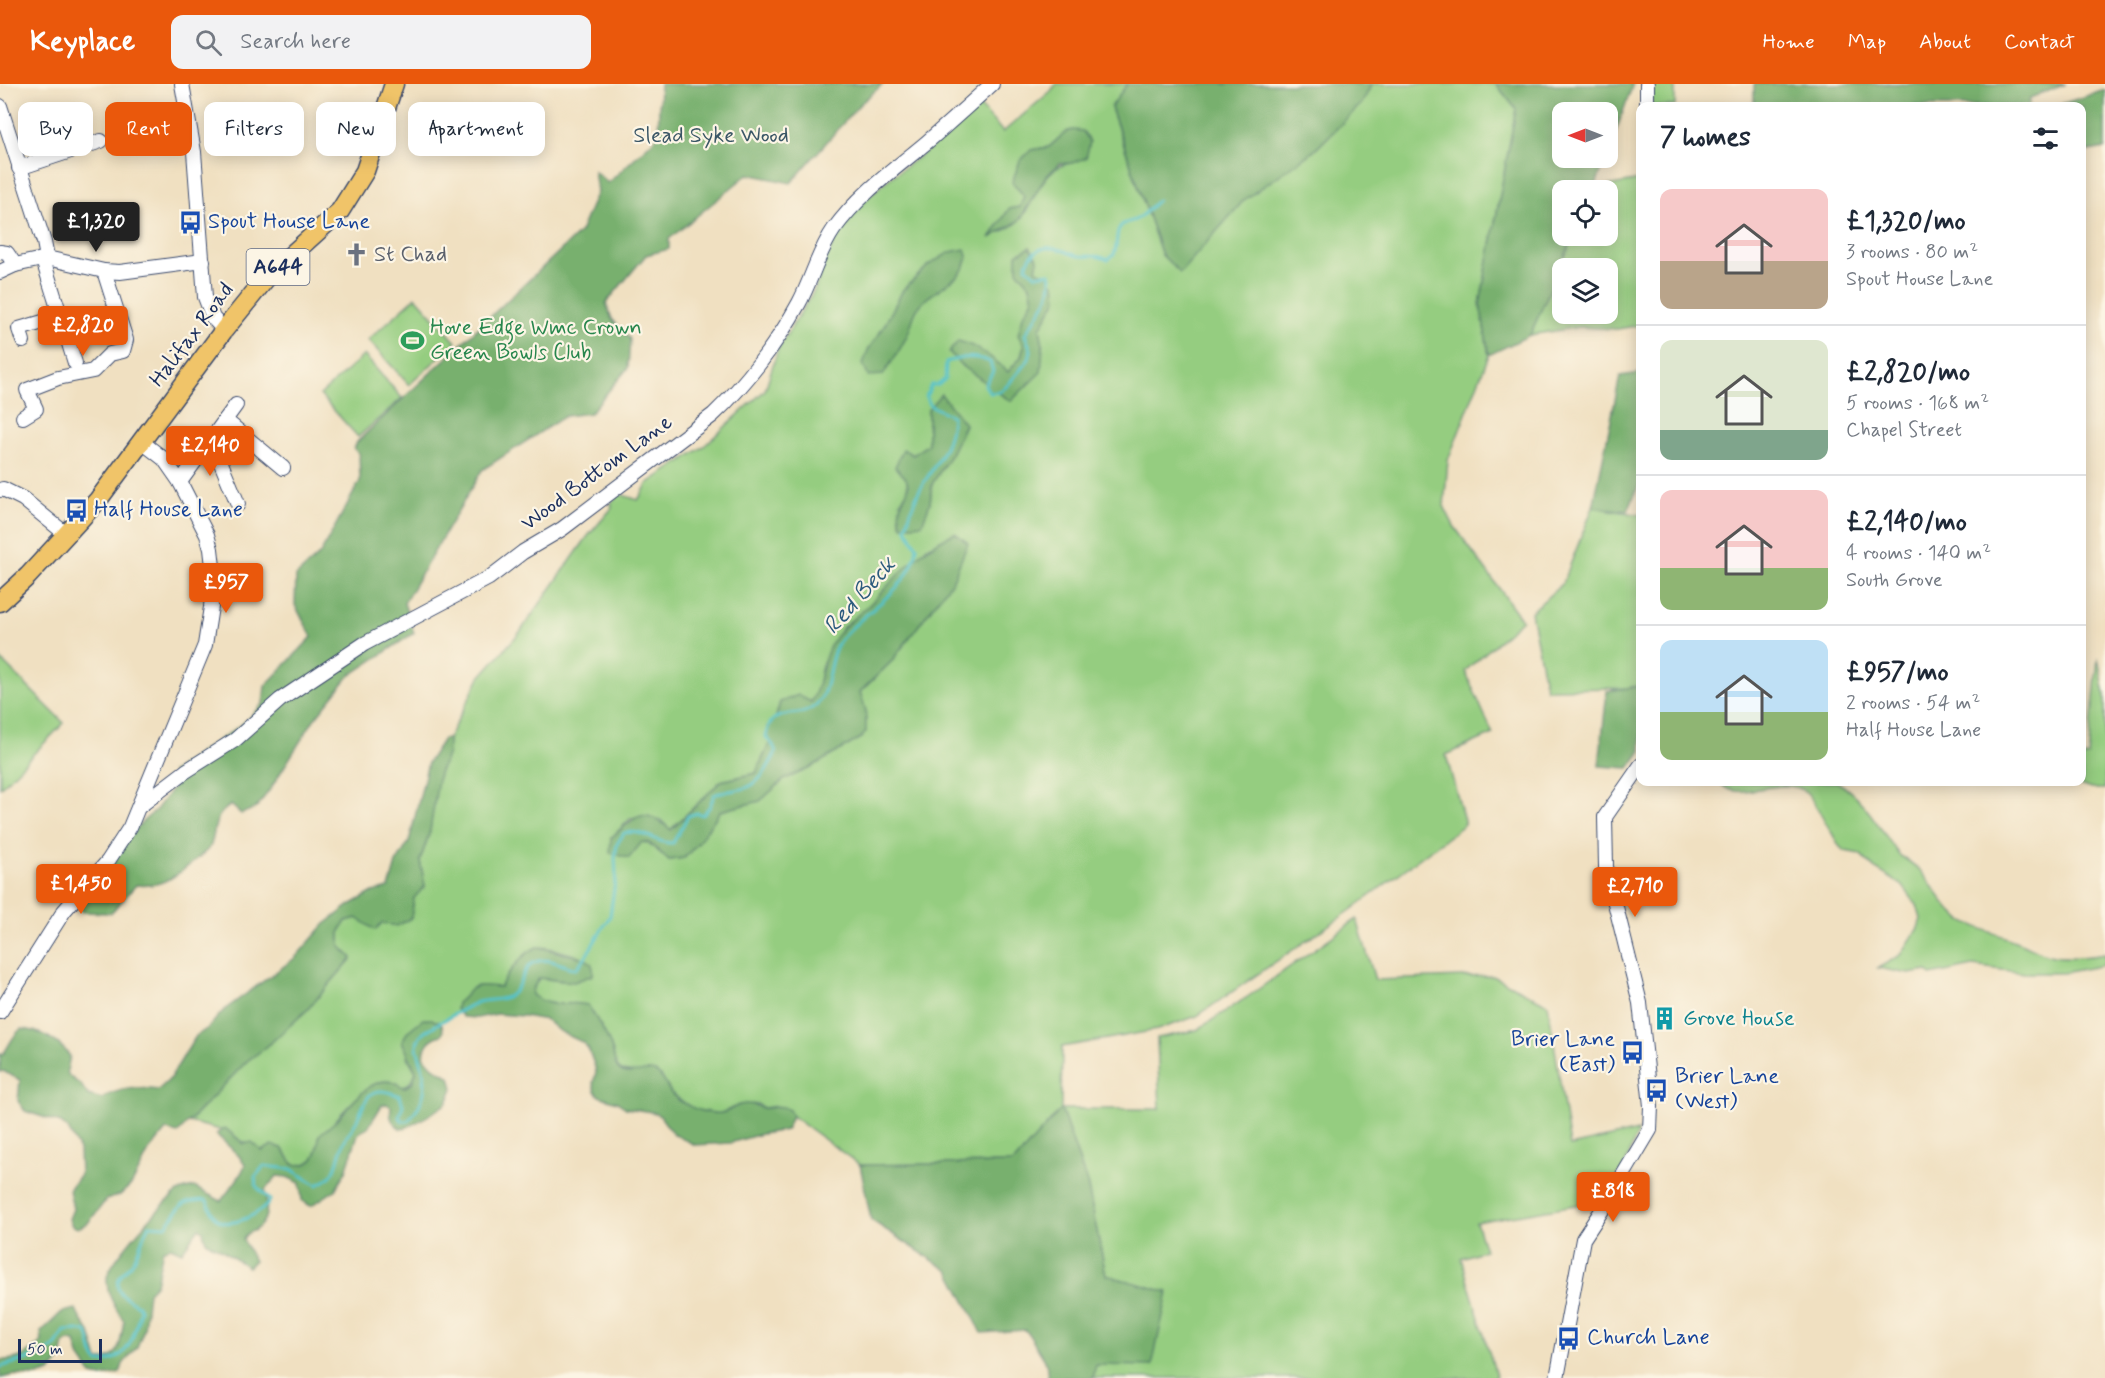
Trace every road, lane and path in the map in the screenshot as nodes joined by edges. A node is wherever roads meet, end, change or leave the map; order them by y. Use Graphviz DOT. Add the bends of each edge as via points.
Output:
graph roads {
  1 [pos="182,84"];
  2 [pos="394,84"];
  3 [pos="992,84"];
  4 [pos="1647,84"];
  5 [pos="1647,102"];
  6 [pos="0,106"];
  7 [pos="2,122"];
  8 [pos="101,141"];
  9 [pos="19,168"];
  10 [pos="0,252"];
  11 [pos="45,259"];
  12 [pos="203,261"];
  13 [pos="15,265"];
  14 [pos="104,271"];
  15 [pos="0,273"];
  16 [pos="60,317"];
  17 [pos="224,330"];
  18 [pos="23,342"];
  19 [pos="75,363"];
  20 [pos="236,405"];
  21 [pos="23,417"];
  22 [pos="225,420"];
  23 [pos="211,439"];
  24 [pos="142,442"];
  25 [pos="283,468"];
  26 [pos="180,482"];
  27 [pos="0,490"];
  28 [pos="238,504"];
  29 [pos="67,535"];
  30 [pos="0,602"];
  31 [pos="1636,772"];
  32 [pos="140,806"];
  33 [pos="0,1012"];
  34 [pos="1557,1378"];
  1 -- 12 [label="street" via="194,152"];
  2 -- 17 [label="main road, Halifax Road / A644" via="365,171 340,211 267,277"];
  3 -- 32 [label="street, Wood Bottom Lane" via="871,187 835,228 821,250 799,303 761,362 713,415 562,529 489,578 364,644 280,700 235,740"];
  4 -- 5 [label="street"];
  6 -- 7 [label="street"];
  7 -- 9 [label="street"];
  8 -- 9 [label="street"];
  9 -- 11 [label="street" via="44,242"];
  10 -- 13 [label="street" via="7,253"];
  11 -- 13 [label="street"];
  11 -- 14 [label="street"];
  11 -- 16 [label="street"];
  12 -- 14 [label="street"];
  12 -- 17 [label="street" via="205,297 213,318"];
  13 -- 15 [label="street"];
  14 -- 21 [label="street" via="126,340 123,351 110,354 93,371 27,390 36,409"];
  16 -- 18 [label="street" via="19,329"];
  16 -- 19 [label="street"];
  17 -- 24 [label="main road, Halifax Road / A644"];
  20 -- 22 [label="street"];
  22 -- 23 [label="street"];
  22 -- 25 [label="street"];
  23 -- 26 [label="street"];
  23 -- 28 [label="street"];
  24 -- 26 [label="street" via="164,459"];
  24 -- 29 [label="main road, Halifax Road / A644"];
  26 -- 32 [label="street" via="211,549 211,607 203,651"];
  27 -- 29 [label="street" via="23,499"];
  29 -- 30 [label="main road, Halifax Road / A644"];
  31 -- 34 [label="street" via="1605,817 1606,867 1640,1003 1650,1130 1583,1239"];
  32 -- 33 [label="street" via="108,861 64,910"];
}
